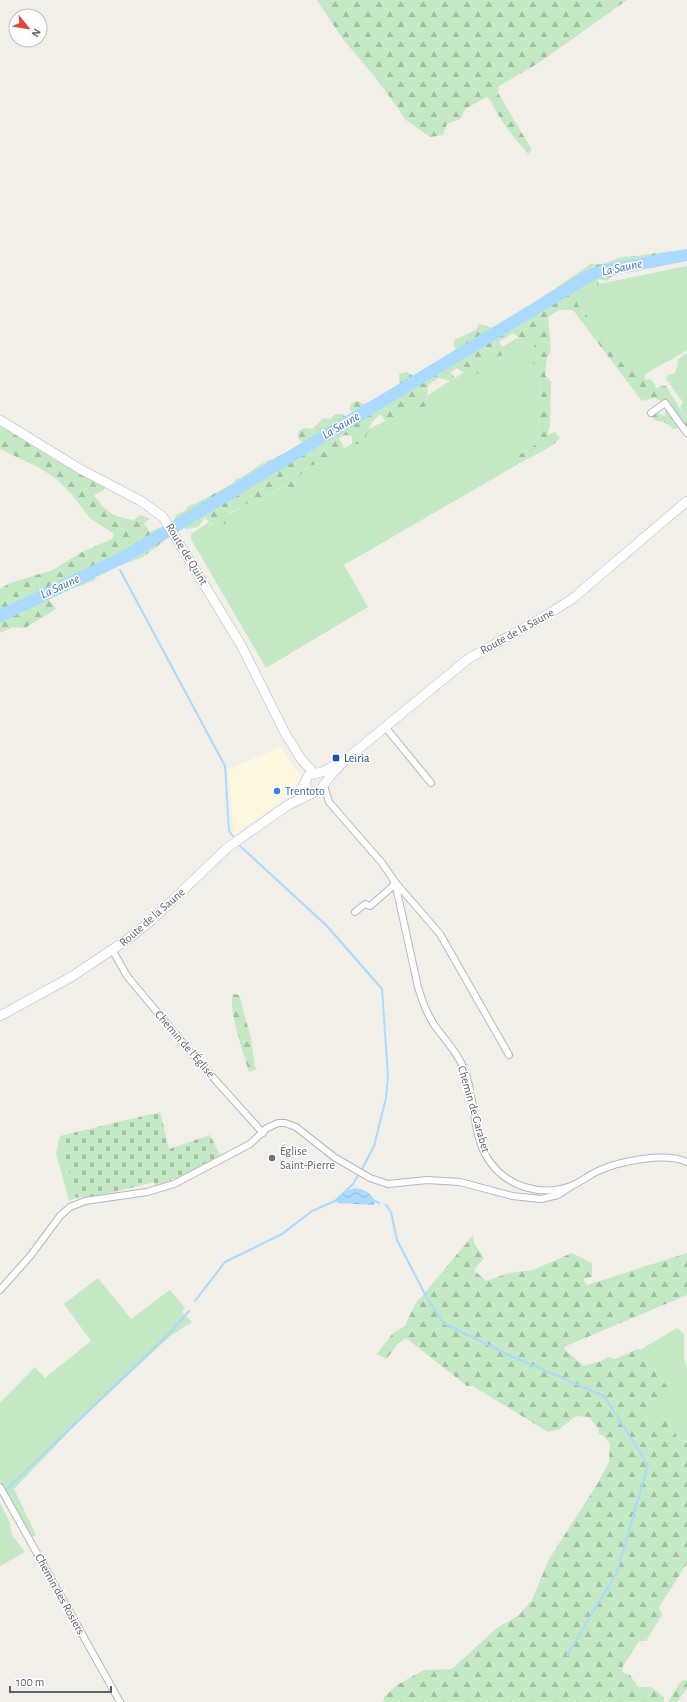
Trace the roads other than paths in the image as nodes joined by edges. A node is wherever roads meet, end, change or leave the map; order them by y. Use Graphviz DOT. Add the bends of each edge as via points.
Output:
graph roads {
  1 [pos="651,413"];
  2 [pos="0,420"];
  3 [pos="687,433"];
  4 [pos="687,501"];
  5 [pos="386,728"];
  6 [pos="301,759"];
  7 [pos="346,760"];
  8 [pos="315,773"];
  9 [pos="305,781"];
  10 [pos="431,783"];
  11 [pos="324,785"];
  12 [pos="314,793"];
  13 [pos="294,801"];
  14 [pos="329,802"];
  15 [pos="395,882"];
  16 [pos="355,912"];
  17 [pos="112,950"];
  18 [pos="0,1016"];
  19 [pos="509,1055"];
  20 [pos="263,1132"];
  21 [pos="687,1162"];
  22 [pos="573,1186"];
  23 [pos="0,1290"];
  24 [pos="0,1487"];
  25 [pos="120,1702"];
  1 -- 3 [label="street" via="665,403"];
  2 -- 6 [label="street, Route de Quint" via="80,469 141,501 167,521 241,645 280,725"];
  4 -- 5 [label="street, Route de la Saune" via="572,599 468,659"];
  5 -- 7 [label="street, Route de la Saune"];
  5 -- 10 [label="street"];
  6 -- 8 [label="street, Route de Quint"];
  6 -- 9 [label="street, Route de Quint"];
  7 -- 8 [label="street, Route de la Saune"];
  7 -- 11 [label="street, Route de la Saune"];
  8 -- 9 [label="street" via="309,775"];
  8 -- 11 [label="street" via="322,776"];
  9 -- 12 [label="street" via="307,789"];
  9 -- 13 [label="street, Route de la Saune"];
  11 -- 12 [label="street" via="320,791"];
  11 -- 14 [label="street, Chemin de Garabet"];
  12 -- 13 [label="street, Route de la Saune"];
  12 -- 14 [label="street, Chemin de Garabet"];
  13 -- 17 [label="street, Route de la Saune" via="228,848 152,920"];
  14 -- 15 [label="street, Chemin de Garabet" via="382,863"];
  15 -- 16 [label="street" via="370,906 365,904"];
  15 -- 19 [label="street, Chemin de Garabet" via="440,934"];
  15 -- 22 [label="street, Chemin de Garabet" via="418,987 435,1026 465,1070 480,1141 488,1160 503,1175 521,1186 547,1191"];
  17 -- 18 [label="street, Route de la Saune" via="71,977"];
  17 -- 20 [label="street, Chemin de l'Église" via="127,976 192,1054"];
  20 -- 22 [label="street" via="278,1123 291,1125 355,1170 388,1184 427,1180 455,1181 512,1196 541,1199 558,1195"];
  20 -- 23 [label="street" via="250,1144 174,1184 147,1192 85,1201 70,1207"];
  21 -- 22 [label="street, Chemin de Garabet" via="664,1158 622,1163 598,1171"];
  24 -- 25 [label="street, Chemin des Rosiers"];
}
